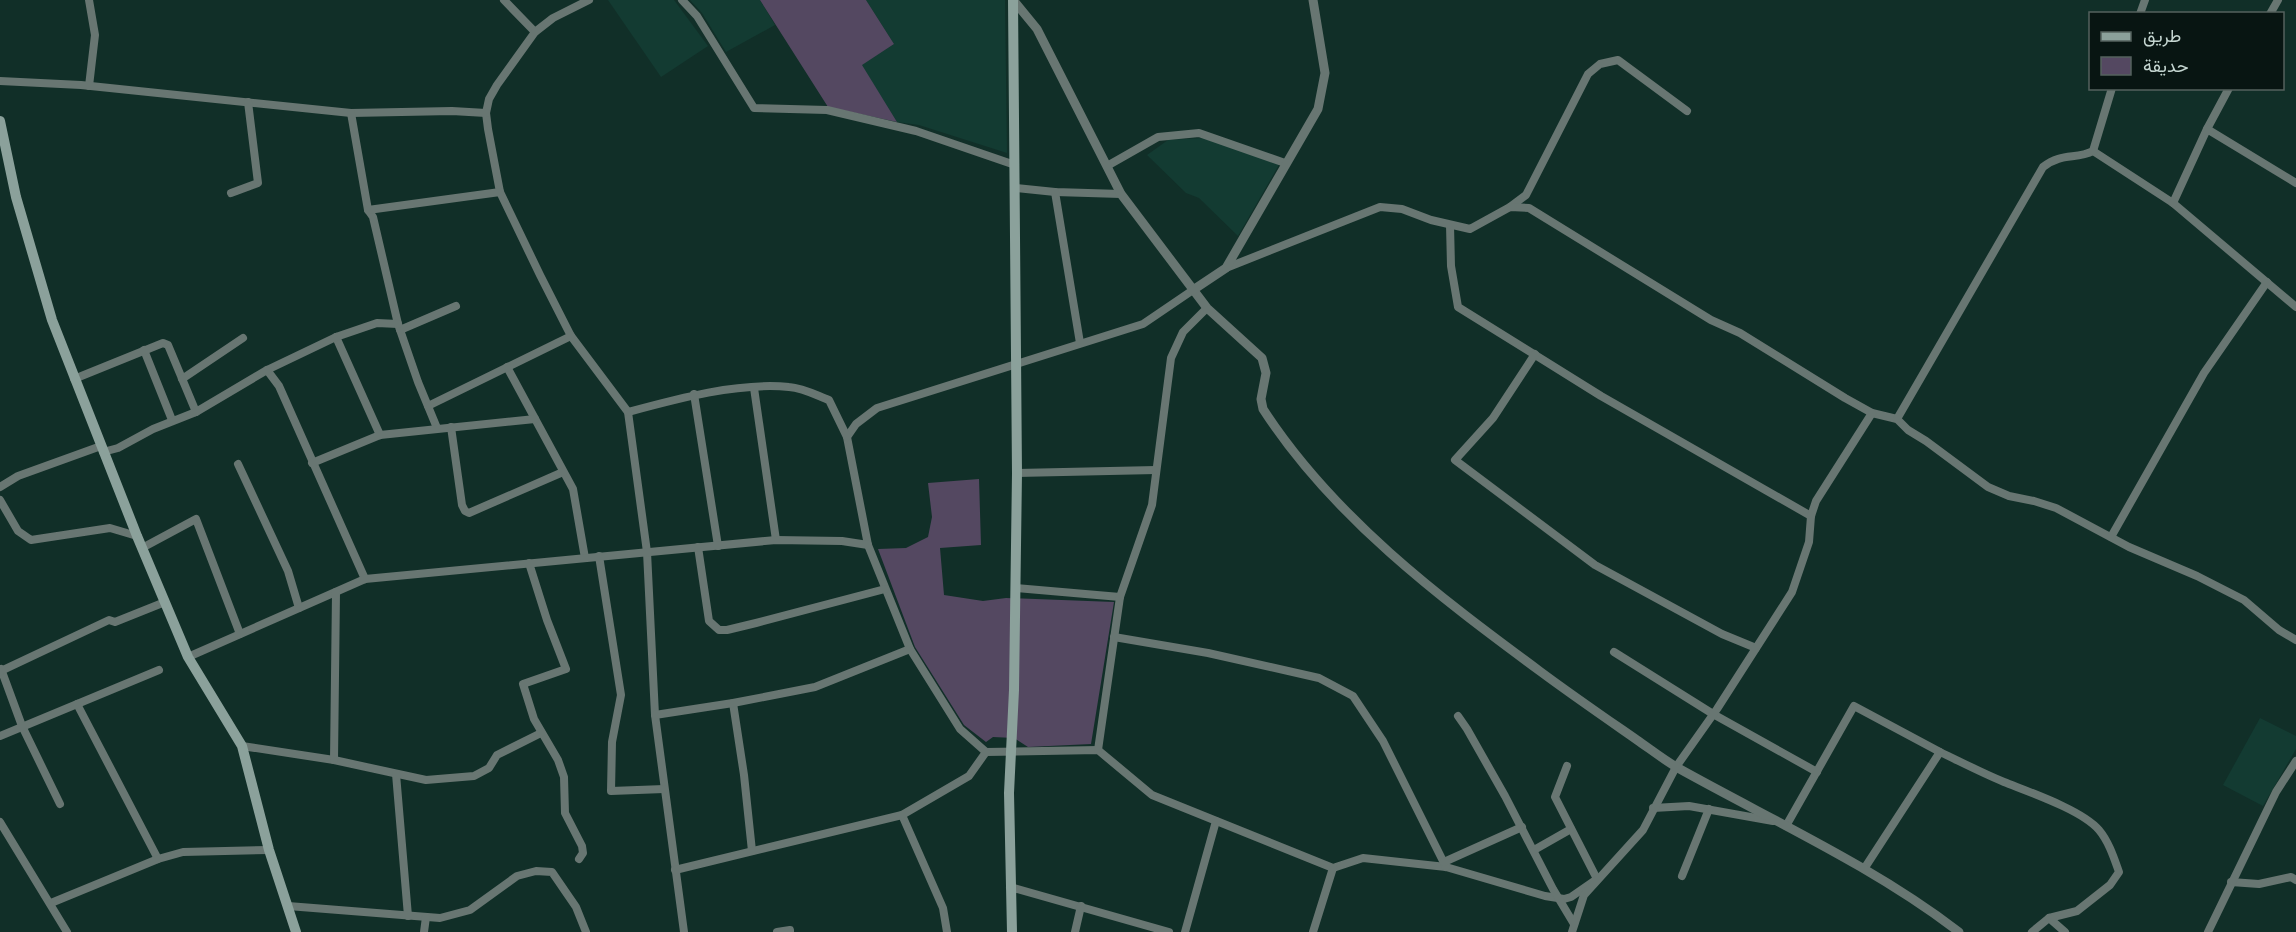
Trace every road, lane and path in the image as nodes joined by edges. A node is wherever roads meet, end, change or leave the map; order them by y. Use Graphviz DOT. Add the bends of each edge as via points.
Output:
graph roads {
  1 [pos="89,0"];
  2 [pos="504,0"];
  3 [pos="589,0"];
  4 [pos="682,0"];
  5 [pos="1313,0"];
  6 [pos="1013,1"];
  7 [pos="535,32"];
  8 [pos="0,81"];
  9 [pos="89,86"];
  10 [pos="2111,90"];
  11 [pos="2228,90"];
  12 [pos="248,102"];
  13 [pos="1687,111"];
  14 [pos="351,113"];
  15 [pos="486,113"];
  16 [pos="0,121"];
  17 [pos="2207,129"];
  18 [pos="2093,151"];
  19 [pos="1285,162"];
  20 [pos="1015,165"];
  21 [pos="1107,166"];
  22 [pos="2296,183"];
  23 [pos="1016,188"];
  24 [pos="500,192"];
  25 [pos="1055,192"];
  26 [pos="231,193"];
  27 [pos="1121,194"];
  28 [pos="2173,203"];
  29 [pos="1510,207"];
  30 [pos="368,210"];
  31 [pos="1450,225"];
  32 [pos="1226,268"];
  33 [pos="2267,282"];
  34 [pos="1193,290"];
  35 [pos="456,306"];
  36 [pos="2296,307"];
  37 [pos="1207,308"];
  38 [pos="399,327"];
  39 [pos="571,336"];
  40 [pos="336,337"];
  41 [pos="243,338"];
  42 [pos="1080,343"];
  43 [pos="144,350"];
  44 [pos="1535,354"];
  45 [pos="1017,363"];
  46 [pos="507,367"];
  47 [pos="267,370"];
  48 [pos="74,379"];
  49 [pos="182,379"];
  50 [pos="753,388"];
  51 [pos="694,394"];
  52 [pos="428,405"];
  53 [pos="196,412"];
  54 [pos="628,412"];
  55 [pos="1872,412"];
  56 [pos="535,419"];
  57 [pos="1897,419"];
  58 [pos="172,420"];
  59 [pos="450,427"];
  60 [pos="437,428"];
  61 [pos="380,435"];
  62 [pos="847,437"];
  63 [pos="102,449"];
  64 [pos="312,463"];
  65 [pos="238,464"];
  66 [pos="1156,470"];
  67 [pos="563,472"];
  68 [pos="1017,473"];
  69 [pos="0,487"];
  70 [pos="0,501"];
  71 [pos="1811,516"];
  72 [pos="137,536"];
  73 [pos="2110,537"];
  74 [pos="776,540"];
  75 [pos="868,545"];
  76 [pos="718,546"];
  77 [pos="698,547"];
  78 [pos="142,548"];
  79 [pos="647,552"];
  80 [pos="599,556"];
  81 [pos="585,558"];
  82 [pos="529,563"];
  83 [pos="365,579"];
  84 [pos="1015,588"];
  85 [pos="885,589"];
  86 [pos="336,592"];
  87 [pos="1120,597"];
  88 [pos="165,602"];
  89 [pos="299,608"];
  90 [pos="240,634"];
  91 [pos="1114,637"];
  92 [pos="2296,640"];
  93 [pos="1756,648"];
  94 [pos="910,650"];
  95 [pos="1614,652"];
  96 [pos="188,657"];
  97 [pos="1,669"];
  98 [pos="159,670"];
  99 [pos="733,703"];
  100 [pos="77,704"];
  101 [pos="1713,714"];
  102 [pos="655,715"];
  103 [pos="1458,716"];
  104 [pos="22,726"];
  105 [pos="541,733"];
  106 [pos="0,736"];
  107 [pos="242,746"];
  108 [pos="1098,750"];
  109 [pos="986,752"];
  110 [pos="1011,752"];
  111 [pos="1940,752"];
  112 [pos="334,760"];
  113 [pos="2296,761"];
  114 [pos="1567,766"];
  115 [pos="1676,767"];
  116 [pos="1817,772"];
  117 [pos="396,774"];
  118 [pos="664,789"];
  119 [pos="60,804"];
  120 [pos="1653,808"];
  121 [pos="1709,809"];
  122 [pos="902,816"];
  123 [pos="1216,821"];
  124 [pos="0,822"];
  125 [pos="1783,824"];
  126 [pos="1522,827"];
  127 [pos="1571,829"];
  128 [pos="269,850"];
  129 [pos="1534,850"];
  130 [pos="752,851"];
  131 [pos="158,859"];
  132 [pos="579,859"];
  133 [pos="1445,864"];
  134 [pos="1333,868"];
  135 [pos="1864,869"];
  136 [pos="675,870"];
  137 [pos="1682,876"];
  138 [pos="1597,879"];
  139 [pos="2296,880"];
  140 [pos="2231,882"];
  141 [pos="1010,887"];
  142 [pos="1559,897"];
  143 [pos="51,903"];
  144 [pos="288,906"];
  145 [pos="1081,906"];
  146 [pos="408,916"];
  147 [pos="426,917"];
  148 [pos="2049,918"];
  149 [pos="1573,928"];
  150 [pos="67,932"];
  151 [pos="296,932"];
  152 [pos="424,932"];
  153 [pos="586,932"];
  154 [pos="684,932"];
  155 [pos="777,932"];
  156 [pos="790,932"];
  157 [pos="947,932"];
  158 [pos="1011,932"];
  159 [pos="1075,932"];
  160 [pos="1169,932"];
  161 [pos="1185,932"];
  162 [pos="1313,932"];
  163 [pos="1959,932"];
  164 [pos="2032,932"];
  165 [pos="2065,932"];
  166 [pos="2208,932"];
  1 -- 9 [label="street" via="95,35"];
  2 -- 7 [label="street"];
  3 -- 7 [label="street"];
  4 -- 20 [label="street" via="697,16 754,108 827,110 916,131"];
  5 -- 19 [label="street" via="1325,73 1318,109"];
  6 -- 20 [label="main road"];
  6 -- 21 [label="street" via="1037,29"];
  7 -- 15 [label="street" via="496,85"];
  8 -- 9 [label="street"];
  9 -- 12 [label="street"];
  10 -- 18 [label="street"];
  11 -- 17 [label="street"];
  12 -- 14 [label="street"];
  12 -- 26 [label="street" via="258,183"];
  13 -- 29 [label="street" via="1618,60 1600,64 1588,74 1526,195"];
  14 -- 15 [label="street"];
  14 -- 30 [label="street"];
  15 -- 24 [label="street"];
  16 -- 48 [label="main road" via="34,264"];
  17 -- 22 [label="street"];
  17 -- 28 [label="street"];
  18 -- 28 [label="street"];
  18 -- 57 [label="street" via="2059,157 2043,167"];
  19 -- 21 [label="street" via="1199,133 1158,137"];
  19 -- 32 [label="street"];
  20 -- 23 [label="main road"];
  21 -- 27 [label="street"];
  23 -- 25 [label="street"];
  23 -- 45 [label="main road"];
  24 -- 30 [label="street"];
  24 -- 39 [label="street"];
  25 -- 27 [label="street"];
  25 -- 42 [label="street"];
  27 -- 34 [label="street"];
  28 -- 33 [label="street"];
  29 -- 31 [label="street" via="1470,229"];
  29 -- 55 [label="street" via="1529,208 1711,320 1740,333"];
  30 -- 38 [label="street" via="373,217"];
  31 -- 32 [label="street" via="1402,209 1380,207"];
  31 -- 44 [label="street" via="1458,307"];
  32 -- 34 [label="street"];
  33 -- 36 [label="street"];
  33 -- 73 [label="street" via="2204,373"];
  34 -- 37 [label="street"];
  34 -- 42 [label="street" via="1143,324"];
  35 -- 38 [label="street"];
  37 -- 66 [label="street" via="1183,332 1171,358"];
  37 -- 115 [label="street" via="1262,358 1266,373 1263,409 1336,502 1430,589 1574,698"];
  38 -- 40 [label="street" via="377,323"];
  38 -- 52 [label="street"];
  39 -- 46 [label="street"];
  39 -- 54 [label="street"];
  40 -- 47 [label="street"];
  40 -- 61 [label="street"];
  41 -- 49 [label="street"];
  42 -- 45 [label="street"];
  43 -- 48 [label="street"];
  43 -- 49 [label="street" via="163,342 168,345"];
  43 -- 58 [label="street"];
  44 -- 71 [label="street"];
  44 -- 93 [label="street" via="1493,418 1455,460 1595,565 1722,634"];
  45 -- 62 [label="street" via="877,408 855,424"];
  45 -- 68 [label="main road"];
  46 -- 52 [label="street"];
  46 -- 56 [label="street"];
  47 -- 53 [label="street"];
  47 -- 64 [label="street" via="279,386"];
  48 -- 63 [label="main road"];
  49 -- 53 [label="street"];
  50 -- 51 [label="street"];
  50 -- 62 [label="street" via="789,387 829,400"];
  50 -- 74 [label="street"];
  51 -- 54 [label="street"];
  51 -- 76 [label="street"];
  52 -- 60 [label="street"];
  53 -- 58 [label="street"];
  54 -- 79 [label="street"];
  55 -- 57 [label="street"];
  55 -- 71 [label="street" via="1827,481"];
  56 -- 59 [label="street"];
  56 -- 67 [label="street"];
  57 -- 73 [label="street" via="1988,487 2056,508"];
  58 -- 63 [label="street" via="118,448"];
  59 -- 60 [label="street"];
  59 -- 67 [label="street" via="462,505 469,513"];
  60 -- 61 [label="street"];
  61 -- 64 [label="street"];
  62 -- 75 [label="street"];
  63 -- 69 [label="street" via="18,476"];
  63 -- 72 [label="main road"];
  64 -- 83 [label="street"];
  65 -- 89 [label="street" via="288,571"];
  66 -- 68 [label="street"];
  66 -- 87 [label="street" via="1152,505"];
  67 -- 81 [label="street" via="573,489"];
  68 -- 84 [label="main road"];
  70 -- 72 [label="street" via="18,531 31,540 110,528"];
  71 -- 93 [label="street" via="1809,542 1792,592"];
  72 -- 78 [label="main road"];
  73 -- 92 [label="street" via="2244,600"];
  74 -- 75 [label="street"];
  74 -- 76 [label="street"];
  75 -- 85 [label="street"];
  76 -- 77 [label="street"];
  77 -- 79 [label="street"];
  77 -- 85 [label="street" via="709,621 719,630"];
  78 -- 88 [label="main road"];
  78 -- 90 [label="street" via="196,519"];
  79 -- 80 [label="street"];
  79 -- 102 [label="street"];
  80 -- 81 [label="street"];
  80 -- 118 [label="street" via="621,695 612,742 611,791"];
  81 -- 82 [label="street"];
  82 -- 83 [label="street"];
  82 -- 105 [label="street" via="566,669 523,684"];
  83 -- 86 [label="street"];
  84 -- 87 [label="street"];
  84 -- 110 [label="main road"];
  85 -- 94 [label="street"];
  86 -- 89 [label="street"];
  86 -- 112 [label="street"];
  87 -- 91 [label="street"];
  88 -- 96 [label="main road"];
  88 -- 97 [label="street" via="115,622 109,620"];
  89 -- 90 [label="street"];
  90 -- 96 [label="street"];
  91 -- 108 [label="street"];
  91 -- 133 [label="street" via="1319,678 1353,696 1383,741"];
  93 -- 101 [label="street"];
  94 -- 99 [label="street" via="815,687"];
  94 -- 109 [label="street" via="960,729"];
  95 -- 101 [label="street"];
  96 -- 107 [label="main road"];
  97 -- 104 [label="street"];
  98 -- 100 [label="street"];
  99 -- 102 [label="street"];
  99 -- 130 [label="street"];
  100 -- 104 [label="street"];
  100 -- 131 [label="street"];
  101 -- 115 [label="street"];
  101 -- 116 [label="street"];
  102 -- 118 [label="street"];
  103 -- 126 [label="street"];
  104 -- 106 [label="street"];
  104 -- 119 [label="street"];
  105 -- 117 [label="street" via="497,755 489,768 474,776 426,780"];
  105 -- 132 [label="street" via="564,777 565,813 582,846"];
  107 -- 112 [label="street"];
  107 -- 128 [label="main road"];
  108 -- 110 [label="street"];
  108 -- 123 [label="street" via="1152,795"];
  109 -- 110 [label="street"];
  109 -- 122 [label="street" via="969,776"];
  110 -- 141 [label="main road"];
  111 -- 116 [label="street" via="1854,706"];
  111 -- 135 [label="street"];
  111 -- 148 [label="street" via="2048,798 2098,829 2119,872 2110,885 2077,910"];
  112 -- 117 [label="street"];
  113 -- 140 [label="street"];
  114 -- 127 [label="street" via="1555,797"];
  115 -- 120 [label="street"];
  115 -- 125 [label="street"];
  116 -- 125 [label="street"];
  117 -- 146 [label="street"];
  118 -- 136 [label="street"];
  120 -- 121 [label="street"];
  120 -- 138 [label="street" via="1643,830"];
  121 -- 125 [label="street"];
  121 -- 137 [label="street"];
  122 -- 130 [label="street"];
  122 -- 157 [label="street" via="943,908"];
  123 -- 134 [label="street"];
  123 -- 161 [label="street"];
  124 -- 143 [label="street"];
  125 -- 135 [label="street"];
  126 -- 129 [label="street"];
  126 -- 133 [label="street"];
  127 -- 129 [label="street"];
  127 -- 138 [label="street"];
  128 -- 131 [label="street" via="183,852"];
  128 -- 144 [label="main road"];
  129 -- 142 [label="street"];
  130 -- 136 [label="street"];
  131 -- 143 [label="street"];
  133 -- 134 [label="street" via="1363,858"];
  133 -- 142 [label="street"];
  134 -- 162 [label="street"];
  135 -- 163 [label="street"];
  136 -- 154 [label="street"];
  138 -- 142 [label="street" via="1571,897"];
  138 -- 149 [label="street" via="1584,895"];
  139 -- 140 [label="street"];
  140 -- 166 [label="street"];
  141 -- 145 [label="street"];
  141 -- 158 [label="main road"];
  142 -- 149 [label="street"];
  143 -- 150 [label="street"];
  144 -- 146 [label="street"];
  144 -- 151 [label="main road"];
  145 -- 159 [label="street"];
  145 -- 160 [label="street"];
  146 -- 147 [label="street"];
  147 -- 152 [label="street"];
  147 -- 153 [label="street" via="440,918 470,910 517,876 552,872 576,908"];
  148 -- 164 [label="street"];
  148 -- 165 [label="street"];
  155 -- 156 [label="street"];
}
